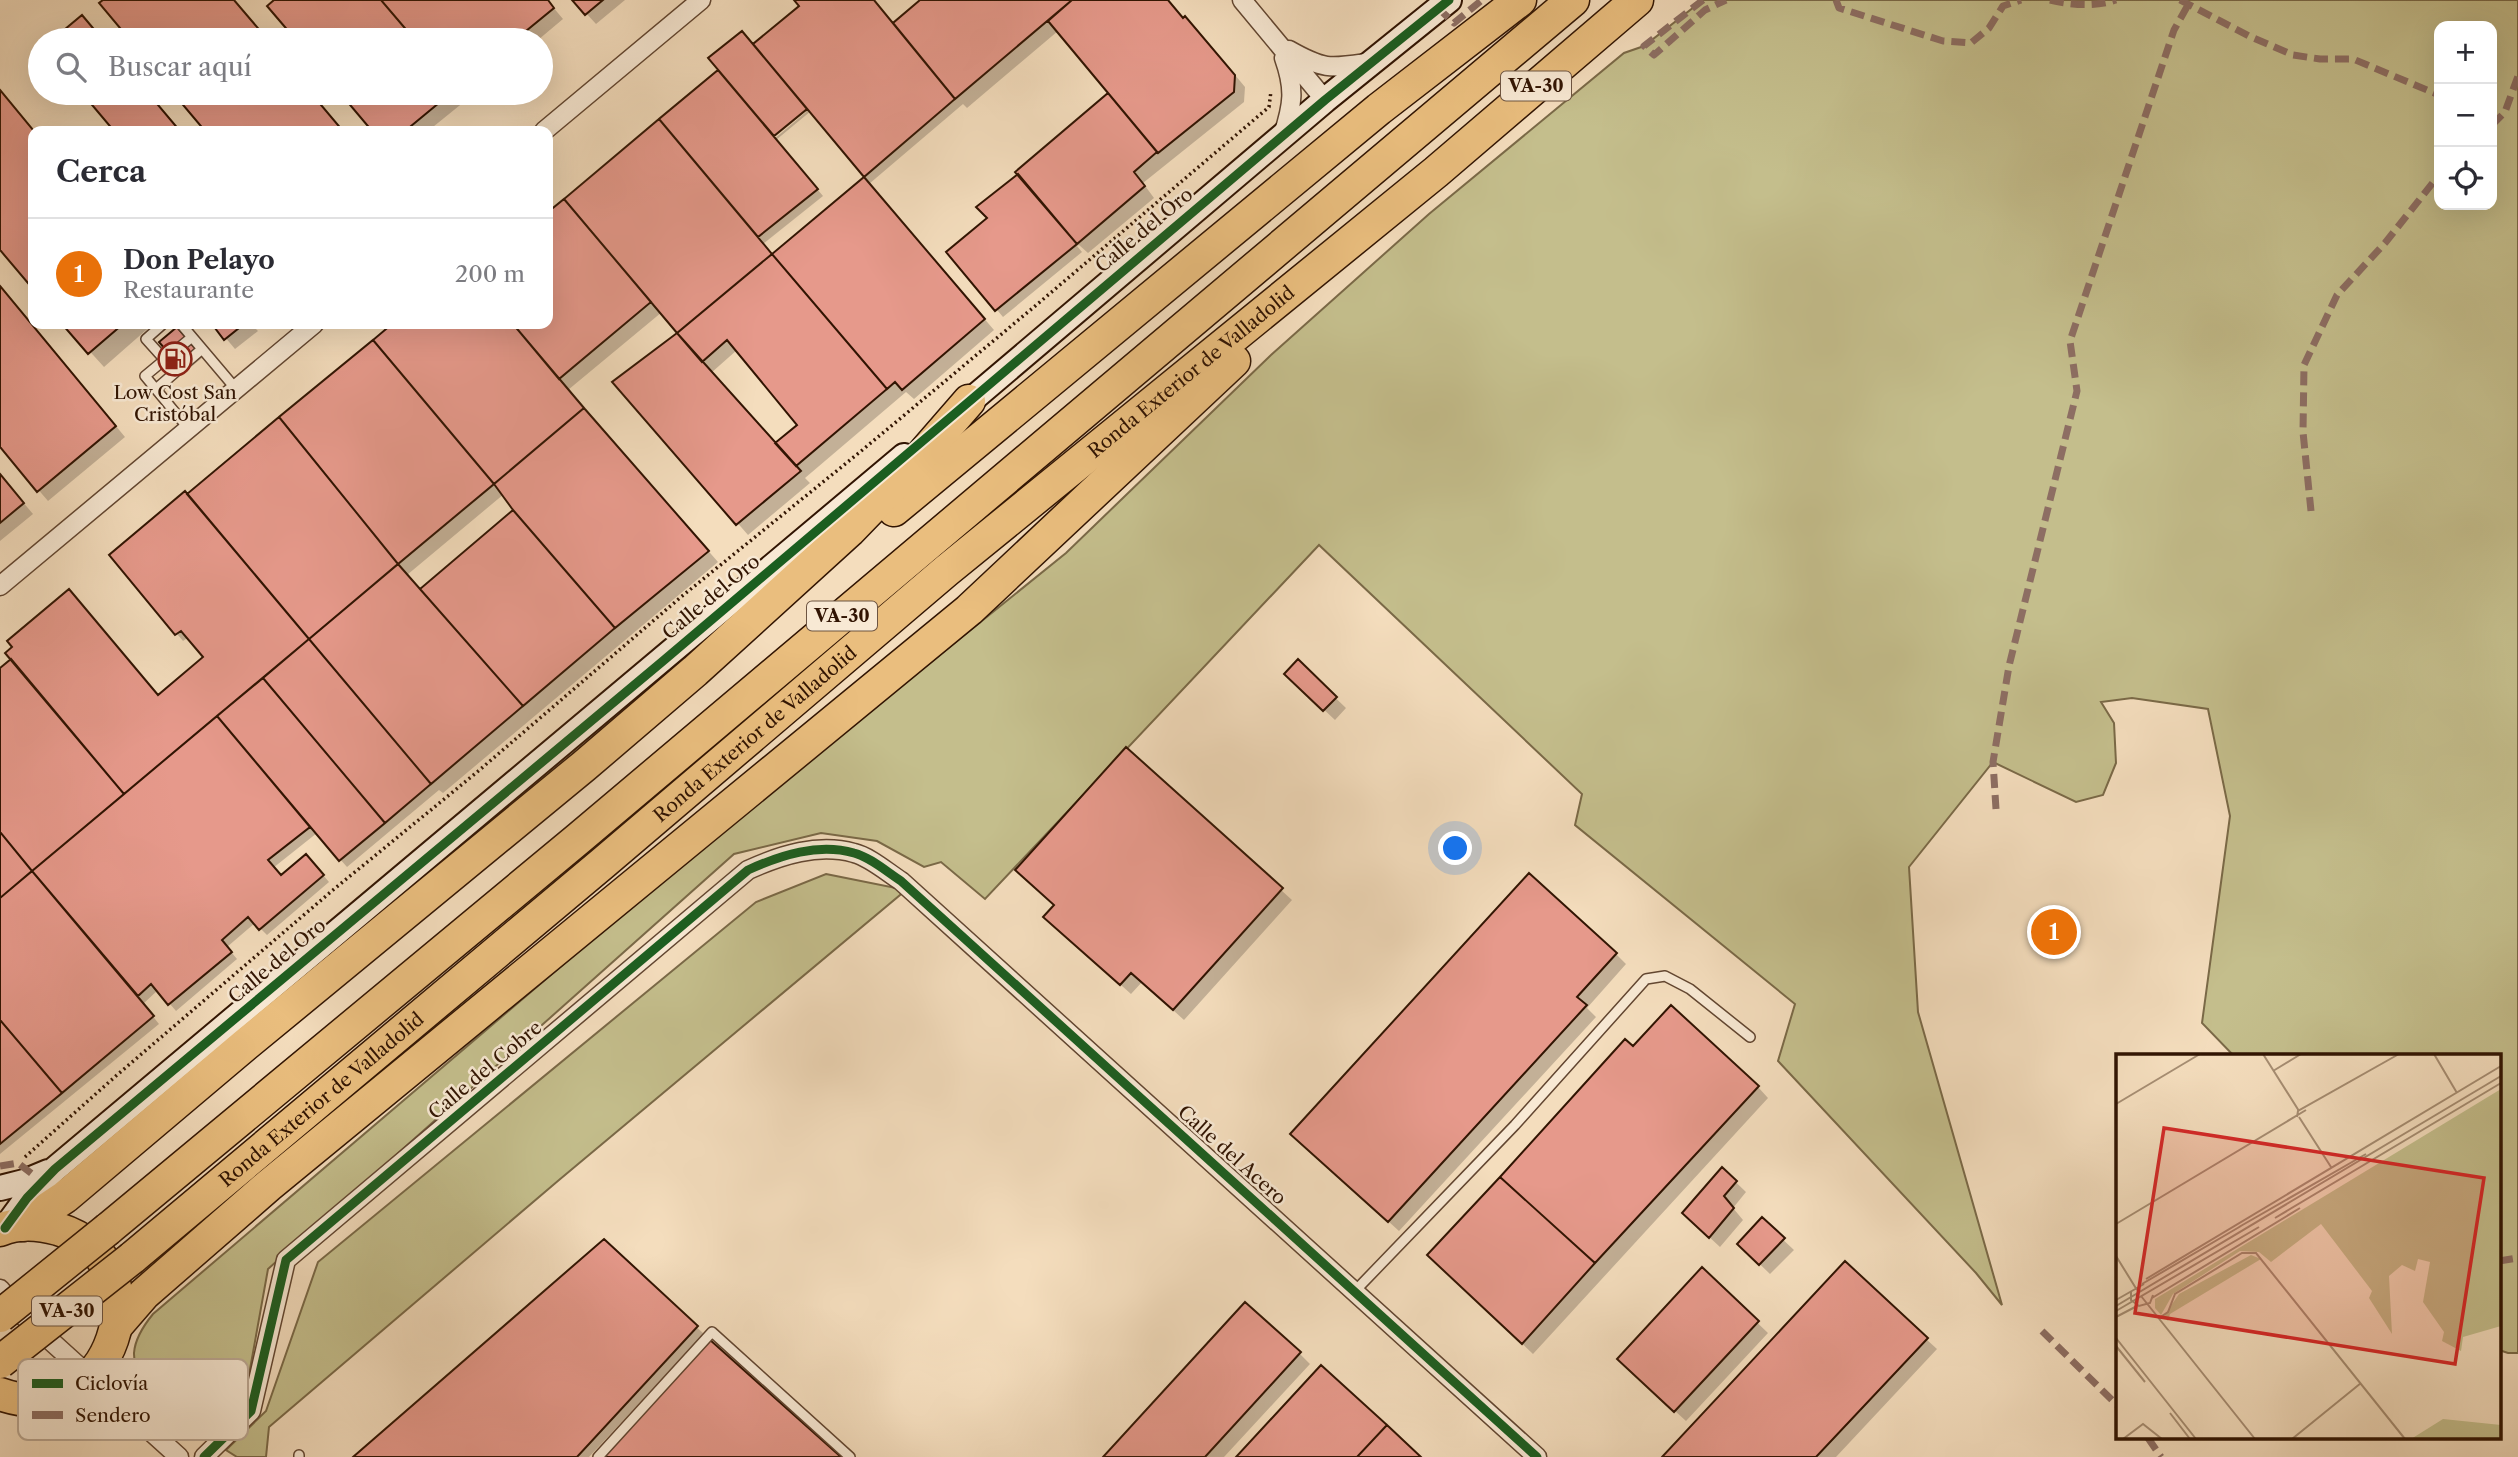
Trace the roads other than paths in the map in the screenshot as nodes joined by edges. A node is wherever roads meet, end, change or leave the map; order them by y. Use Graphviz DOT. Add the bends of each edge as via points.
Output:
graph roads {
  1 [pos="701,0"];
  2 [pos="1242,0"];
  3 [pos="1449,0"];
  4 [pos="1520,0"];
  5 [pos="1573,0"];
  6 [pos="1637,0"];
  7 [pos="1280,45"];
  8 [pos="1372,62"];
  9 [pos="1325,100"];
  10 [pos="550,126"];
  11 [pos="1283,135"];
  12 [pos="1436,172"];
  13 [pos="157,329"];
  14 [pos="185,329"];
  15 [pos="308,329"];
  16 [pos="192,337"];
  17 [pos="202,349"];
  18 [pos="164,359"];
  19 [pos="156,389"];
  20 [pos="236,389"];
  21 [pos="969,401"];
  22 [pos="188,428"];
  23 [pos="0,586"];
  24 [pos="695,671"];
  25 [pos="901,881"];
  26 [pos="1750,1037"];
  27 [pos="55,1169"];
  28 [pos="0,1188"];
  29 [pos="9,1228"];
  30 [pos="0,1289"];
  31 [pos="1355,1292"];
  32 [pos="0,1316"];
  33 [pos="118,1324"];
  34 [pos="70,1359"];
  35 [pos="105,1359"];
  36 [pos="0,1362"];
  37 [pos="248,1414"];
  38 [pos="160,1440"];
  39 [pos="221,1440"];
  40 [pos="179,1457"];
  41 [pos="204,1457"];
  42 [pos="598,1457"];
  43 [pos="850,1457"];
  44 [pos="1537,1457"];
  1 -- 10 [label="street"];
  2 -- 7 [label="street"];
  3 -- 8 [label="street, Calle del Oro"];
  4 -- 24 [label="highway" via="1379,109"];
  5 -- 32 [label="highway, Ronda Exterior de Valladolid / VA-30, bridge" via="588,830"];
  6 -- 12 [label="highway, Ronda Exterior de Valladolid / VA-30"];
  7 -- 8 [label="street" via="1317,65"];
  7 -- 9 [label="street"];
  7 -- 11 [label="street" via="1292,79 1293,106"];
  8 -- 9 [label="street, Calle del Oro"];
  9 -- 11 [label="street, Calle del Oro"];
  11 -- 21 [label="street, Calle del Oro"];
  12 -- 33 [label="highway" via="968,610 268,1186 144,1294"];
  12 -- 36 [label="highway, Ronda Exterior de Valladolid / VA-30, bridge" via="946,571 132,1258"];
  13 -- 18 [label="lane" via="146,339"];
  14 -- 16 [label="lane"];
  15 -- 20 [label="street"];
  16 -- 17 [label="lane"];
  16 -- 18 [label="lane"];
  17 -- 19 [label="lane"];
  17 -- 20 [label="lane"];
  18 -- 19 [label="lane" via="145,376"];
  19 -- 22 [label="lane"];
  20 -- 22 [label="street"];
  21 -- 24 [label="highway" via="849,531"];
  21 -- 27 [label="street, Calle del Oro"];
  22 -- 23 [label="street"];
  24 -- 29 [label="highway" via="65,1197"];
  25 -- 31 [label="street, Calle del Acero"];
  25 -- 37 [label="street, Calle del Cobre" via="856,853 820,850 782,855 748,870 286,1260"];
  26 -- 31 [label="lane" via="1690,989 1665,976 1646,979"];
  27 -- 28 [label="street, Calle del Oro"];
  27 -- 29 [label="street, Calle del Oro" via="27,1198"];
  29 -- 33 [label="highway" via="45,1226 86,1244 112,1280"];
  30 -- 34 [label="street"];
  31 -- 44 [label="street, Calle del Acero"];
  33 -- 35 [label="highway"];
  38 -- 40 [label="street"];
  39 -- 41 [label="street, Calle del Cobre"];
  42 -- 43 [label="lane" via="712,1332"];
}
